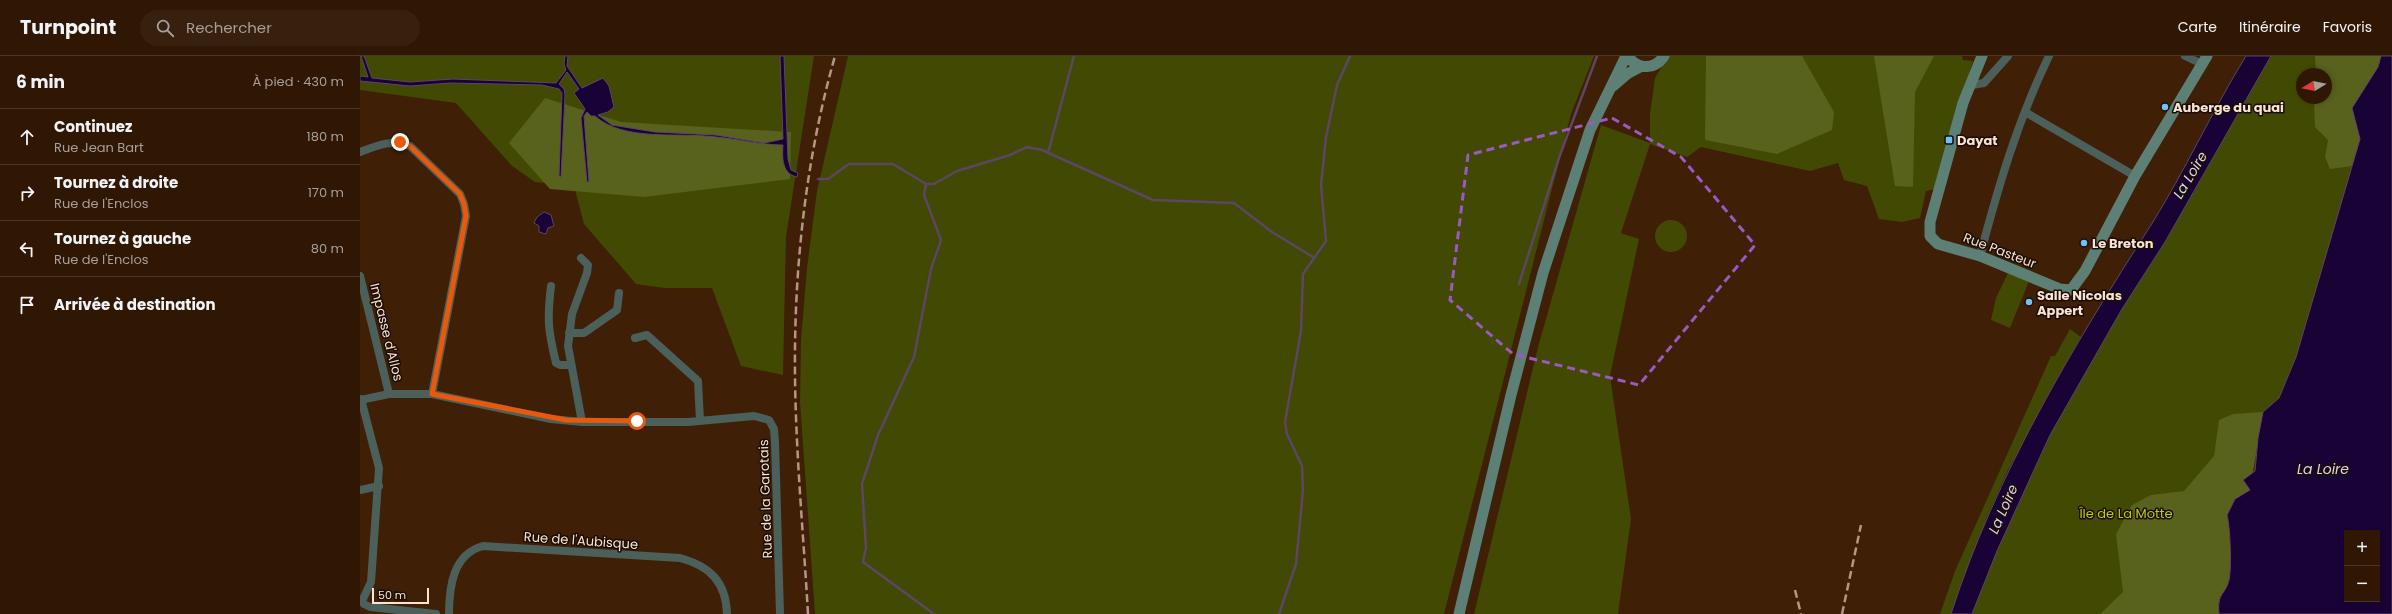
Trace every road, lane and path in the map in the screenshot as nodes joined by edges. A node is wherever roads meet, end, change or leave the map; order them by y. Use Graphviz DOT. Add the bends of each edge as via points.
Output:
graph roads {
  1 [pos="1627,56"];
  2 [pos="1664,56"];
  3 [pos="1982,56"];
  4 [pos="2008,56"];
  5 [pos="2049,56"];
  6 [pos="2185,56"];
  7 [pos="2205,60"];
  8 [pos="1642,66"];
  9 [pos="1972,85"];
  10 [pos="1612,87"];
  11 [pos="2024,112"];
  12 [pos="360,152"];
  13 [pos="2135,176"];
  14 [pos="1980,256"];
  15 [pos="581,258"];
  16 [pos="360,276"];
  17 [pos="551,286"];
  18 [pos="619,294"];
  19 [pos="569,333"];
  20 [pos="635,338"];
  21 [pos="570,365"];
  22 [pos="389,394"];
  23 [pos="432,394"];
  24 [pos="360,400"];
  25 [pos="700,421"];
  26 [pos="582,422"];
  27 [pos="379,486"];
  28 [pos="360,490"];
  29 [pos="361,601"];
  30 [pos="436,614"];
  31 [pos="449,614"];
  32 [pos="727,614"];
  33 [pos="780,614"];
  34 [pos="1459,614"];
  1 -- 8 [label="main road"];
  1 -- 10 [label="main road"];
  2 -- 8 [label="main road" via="1655,65"];
  3 -- 9 [label="main road"];
  4 -- 9 [label="street" via="1984,83"];
  5 -- 11 [label="street"];
  6 -- 7 [label="street"];
  7 -- 13 [label="main road"];
  8 -- 10 [label="main road"];
  9 -- 14 [label="main road, Rue Pasteur" via="1963,103 1929,227 1934,242"];
  10 -- 34 [label="main road" via="1590,130 1543,273"];
  11 -- 13 [label="street"];
  11 -- 14 [label="street"];
  12 -- 23 [label="street" via="385,143 400,142 410,146 460,194 464,204 466,216"];
  13 -- 14 [label="main road, Rue Pasteur" via="2085,271 2071,290 2060,289"];
  15 -- 19 [label="street" via="588,265 587,273 576,301"];
  16 -- 22 [label="street, Impasse d'Allos"];
  17 -- 21 [label="street" via="548,331 556,363"];
  18 -- 19 [label="street" via="616,310 584,333"];
  19 -- 21 [label="street"];
  20 -- 25 [label="street" via="647,335 698,381"];
  21 -- 26 [label="street"];
  22 -- 23 [label="street, Rue de la Garotais"];
  22 -- 24 [label="street, Rue de la Garotais"];
  23 -- 26 [label="street, Rue de la Garotais" via="551,419"];
  24 -- 27 [label="street" via="375,449"];
  25 -- 26 [label="street, Rue de la Garotais"];
  25 -- 33 [label="street, Rue de la Garotais" via="762,417 769,420 774,429"];
  27 -- 28 [label="street"];
  27 -- 29 [label="street" via="371,582"];
  29 -- 30 [label="street" via="370,607"];
  31 -- 32 [label="street, Rue de l'Aubisque" via="453,579 458,562 472,549 483,546 680,558 709,570 722,590"];
}
